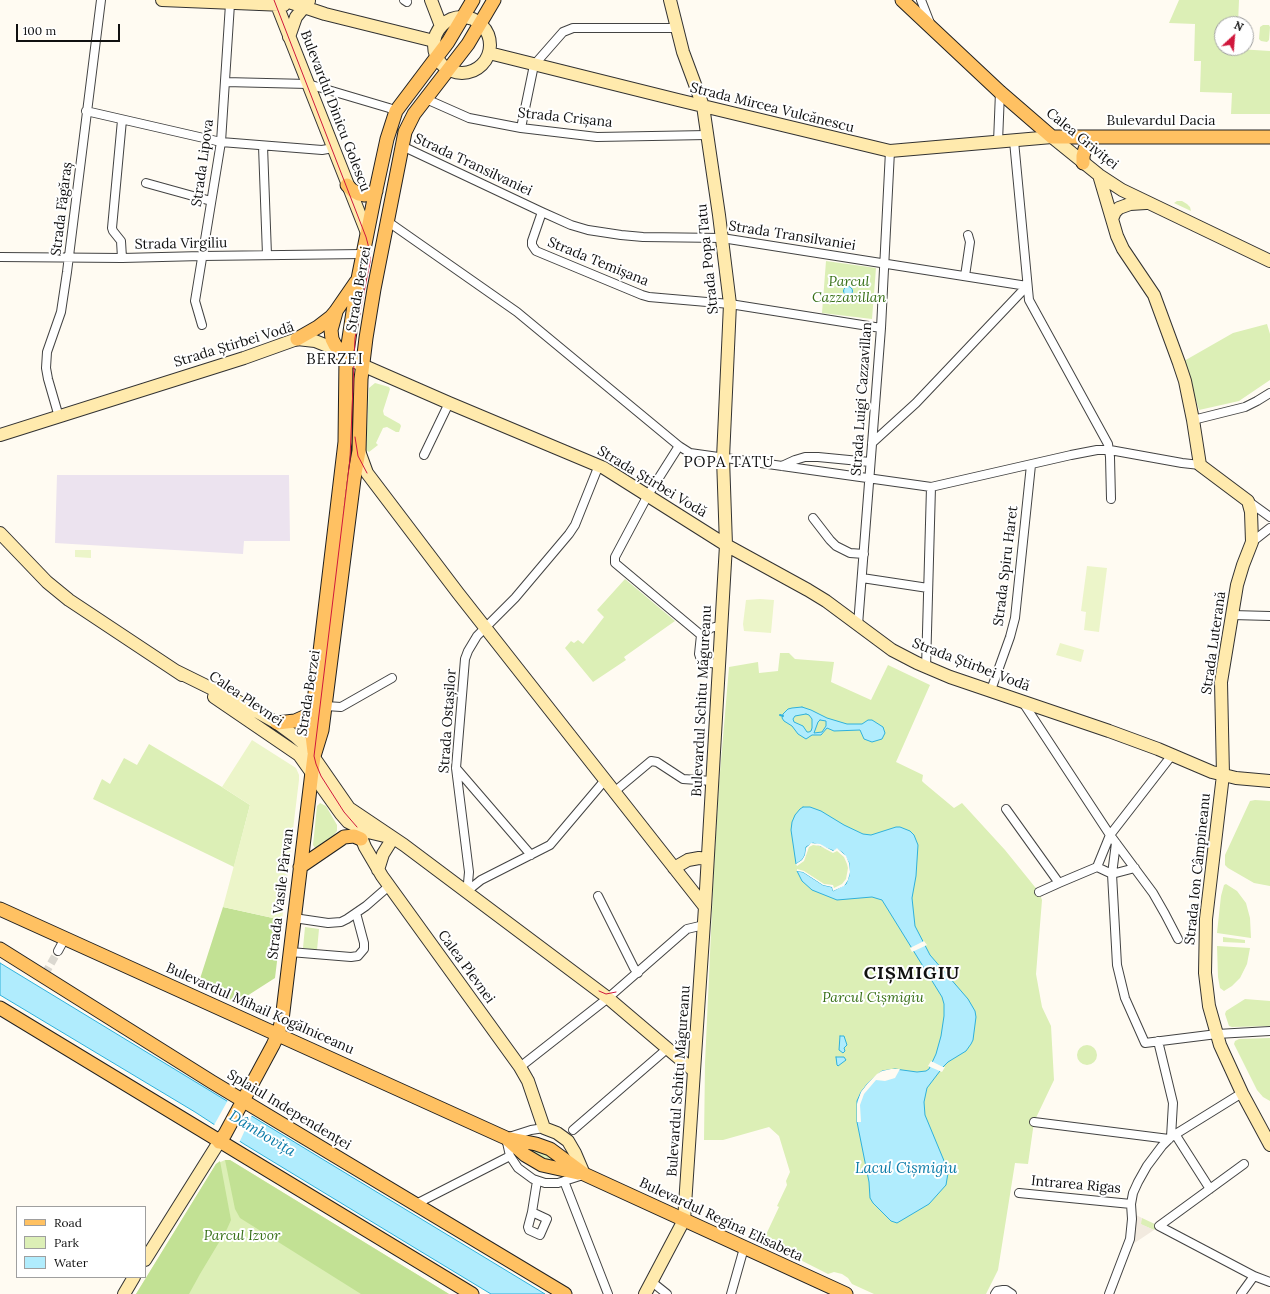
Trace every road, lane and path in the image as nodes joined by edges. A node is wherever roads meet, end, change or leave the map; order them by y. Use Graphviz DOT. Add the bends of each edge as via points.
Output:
graph roads {
  1 [pos="101,0"];
  2 [pos="162,0"];
  3 [pos="258,0"];
  4 [pos="431,0"];
  5 [pos="473,0"];
  6 [pos="494,0"];
  7 [pos="670,0"];
  8 [pos="902,0"];
  9 [pos="921,0"];
  10 [pos="278,2"];
  11 [pos="230,4"];
  12 [pos="244,4"];
  13 [pos="305,4"];
  14 [pos="463,17"];
  15 [pos="284,23"];
  16 [pos="480,24"];
  17 [pos="441,26"];
  18 [pos="676,28"];
  19 [pos="933,29"];
  20 [pos="289,37"];
  21 [pos="434,41"];
  22 [pos="489,53"];
  23 [pos="437,58"];
  24 [pos="534,65"];
  25 [pos="449,70"];
  26 [pos="226,82"];
  27 [pos="308,84"];
  28 [pos="1000,92"];
  29 [pos="426,99"];
  30 [pos="703,106"];
  31 [pos="86,111"];
  32 [pos="396,111"];
  33 [pos="122,120"];
  34 [pos="521,128"];
  35 [pos="707,135"];
  36 [pos="1052,137"];
  37 [pos="1094,137"];
  38 [pos="1270,137"];
  39 [pos="1014,141"];
  40 [pos="221,142"];
  41 [pos="998,142"];
  42 [pos="263,146"];
  43 [pos="402,146"];
  44 [pos="333,148"];
  45 [pos="890,151"];
  46 [pos="1083,163"];
  47 [pos="1099,176"];
  48 [pos="146,183"];
  49 [pos="347,185"];
  50 [pos="376,191"];
  51 [pos="212,201"];
  52 [pos="1147,203"];
  53 [pos="542,212"];
  54 [pos="1112,219"];
  55 [pos="387,221"];
  56 [pos="367,233"];
  57 [pos="968,236"];
  58 [pos="722,238"];
  59 [pos="363,254"];
  60 [pos="268,255"];
  61 [pos="202,256"];
  62 [pos="0,257"];
  63 [pos="69,257"];
  64 [pos="122,258"];
  65 [pos="1270,261"];
  66 [pos="885,264"];
  67 [pos="966,276"];
  68 [pos="358,279"];
  69 [pos="1027,286"];
  70 [pos="730,304"];
  71 [pos="336,311"];
  72 [pos="202,325"];
  73 [pos="881,328"];
  74 [pos="297,339"];
  75 [pos="346,358"];
  76 [pos="363,365"];
  77 [pos="1270,392"];
  78 [pos="449,403"];
  79 [pos="59,417"];
  80 [pos="1193,420"];
  81 [pos="3,434"];
  82 [pos="872,443"];
  83 [pos="0,445"];
  84 [pos="679,446"];
  85 [pos="1110,450"];
  86 [pos="424,455"];
  87 [pos="723,458"];
  88 [pos="870,462"];
  89 [pos="599,465"];
  90 [pos="1031,465"];
  91 [pos="1200,465"];
  92 [pos="782,466"];
  93 [pos="342,471"];
  94 [pos="361,471"];
  95 [pos="869,478"];
  96 [pos="931,487"];
  97 [pos="648,495"];
  98 [pos="1111,499"];
  99 [pos="1248,501"];
  100 [pos="1270,517"];
  101 [pos="813,518"];
  102 [pos="1270,528"];
  103 [pos="0,533"];
  104 [pos="1252,542"];
  105 [pos="726,546"];
  106 [pos="864,554"];
  107 [pos="862,578"];
  108 [pos="928,588"];
  109 [pos="1232,615"];
  110 [pos="1270,616"];
  111 [pos="722,625"];
  112 [pos="858,625"];
  113 [pos="485,628"];
  114 [pos="701,635"];
  115 [pos="720,664"];
  116 [pos="926,668"];
  117 [pos="176,671"];
  118 [pos="392,678"];
  119 [pos="991,690"];
  120 [pos="1021,701"];
  121 [pos="326,706"];
  122 [pos="313,713"];
  123 [pos="277,723"];
  124 [pos="1172,755"];
  125 [pos="314,756"];
  126 [pos="456,768"];
  127 [pos="312,772"];
  128 [pos="1223,775"];
  129 [pos="605,780"];
  130 [pos="712,781"];
  131 [pos="1270,781"];
  132 [pos="614,792"];
  133 [pos="349,808"];
  134 [pos="1006,810"];
  135 [pos="359,833"];
  136 [pos="1110,835"];
  137 [pos="393,838"];
  138 [pos="1116,843"];
  139 [pos="531,855"];
  140 [pos="707,859"];
  141 [pos="1097,866"];
  142 [pos="300,867"];
  143 [pos="674,868"];
  144 [pos="1135,868"];
  145 [pos="378,870"];
  146 [pos="1112,874"];
  147 [pos="1059,883"];
  148 [pos="389,886"];
  149 [pos="466,892"];
  150 [pos="1039,892"];
  151 [pos="598,896"];
  152 [pos="706,907"];
  153 [pos="0,909"];
  154 [pos="356,913"];
  155 [pos="294,918"];
  156 [pos="704,925"];
  157 [pos="65,938"];
  158 [pos="1178,939"];
  159 [pos="0,949"];
  160 [pos="58,951"];
  161 [pos="290,952"];
  162 [pos="638,973"];
  163 [pos="608,993"];
  164 [pos="0,1008"];
  165 [pos="1270,1031"];
  166 [pos="278,1034"];
  167 [pos="1217,1034"];
  168 [pos="1158,1041"];
  169 [pos="668,1048"];
  170 [pos="520,1067"];
  171 [pos="694,1071"];
  172 [pos="1242,1093"];
  173 [pos="241,1104"];
  174 [pos="1034,1122"];
  175 [pos="544,1128"];
  176 [pos="573,1130"];
  177 [pos="1172,1137"];
  178 [pos="222,1138"];
  179 [pos="506,1138"];
  180 [pos="1270,1145"];
  181 [pos="510,1156"];
  182 [pos="1244,1164"];
  183 [pos="584,1174"];
  184 [pos="537,1181"];
  185 [pos="564,1182"];
  186 [pos="1210,1189"];
  187 [pos="1019,1193"];
  188 [pos="416,1204"];
  189 [pos="1131,1204"];
  190 [pos="532,1212"];
  191 [pos="684,1220"];
  192 [pos="744,1248"];
  193 [pos="146,1258"];
  194 [pos="1254,1276"];
  195 [pos="133,1278"];
  196 [pos="652,1282"];
  197 [pos="1270,1282"];
  198 [pos="124,1294"];
  199 [pos="472,1294"];
  200 [pos="565,1294"];
  201 [pos="608,1294"];
  202 [pos="645,1294"];
  203 [pos="668,1294"];
  204 [pos="731,1294"];
  205 [pos="846,1294"];
  206 [pos="995,1294"];
  207 [pos="1012,1294"];
  208 [pos="1109,1294"];
  209 [pos="1241,1294"];
  1 -- 31 [label="street, Strada Făgăraș"];
  2 -- 11 [label="main road"];
  3 -- 12 [label="main road"];
  4 -- 17 [label="main road"];
  5 -- 14 [label="main road, Strada Berzei"];
  6 -- 16 [label="main road, Strada Berzei"];
  7 -- 18 [label="main road, Strada Popa Tatu"];
  8 -- 19 [label="main road, Calea Griviței"];
  9 -- 19 [label="street"];
  10 -- 12 [label="main road"];
  10 -- 13 [label="main road"];
  10 -- 15 [label="main road, Bulevardul Dinicu Golescu"];
  11 -- 12 [label="main road"];
  11 -- 26 [label="street, Strada Lipova"];
  13 -- 15 [label="main road" via="289,14"];
  13 -- 20 [label="main road" via="296,17"];
  13 -- 21 [label="main road" via="325,14"];
  14 -- 16 [label="main road"];
  14 -- 17 [label="main road" via="447,21"];
  14 -- 23 [label="main road, Strada Berzei"];
  15 -- 20 [label="main road, Bulevardul Dinicu Golescu"];
  16 -- 22 [label="main road" via="489,36"];
  16 -- 25 [label="main road, Strada Berzei"];
  17 -- 21 [label="main road"];
  18 -- 24 [label="street" via="568,29 558,36"];
  18 -- 30 [label="main road, Strada Popa Tatu"];
  19 -- 28 [label="main road, Calea Griviței"];
  20 -- 27 [label="main road, Bulevardul Dinicu Golescu"];
  21 -- 23 [label="main road"];
  22 -- 24 [label="main road, Strada Mircea Vulcănescu"];
  22 -- 25 [label="main road" via="473,71 465,73"];
  23 -- 25 [label="main road"];
  23 -- 32 [label="main road, Strada Berzei"];
  24 -- 30 [label="main road, Strada Mircea Vulcănescu"];
  24 -- 34 [label="street"];
  25 -- 29 [label="main road, Strada Berzei"];
  26 -- 27 [label="street"];
  26 -- 40 [label="street, Strada Lipova"];
  27 -- 32 [label="street"];
  27 -- 44 [label="main road, Bulevardul Dinicu Golescu"];
  28 -- 36 [label="main road, Calea Griviței"];
  28 -- 41 [label="street"];
  29 -- 34 [label="street, Strada Crișana" via="469,118"];
  29 -- 43 [label="main road, Strada Berzei" via="410,120"];
  30 -- 35 [label="main road, Strada Popa Tatu"];
  30 -- 45 [label="main road, Strada Mircea Vulcănescu"];
  31 -- 33 [label="street"];
  31 -- 63 [label="street, Strada Făgăraș"];
  32 -- 50 [label="main road, Strada Berzei" via="388,133"];
  33 -- 40 [label="street"];
  33 -- 64 [label="street" via="112,228 121,241"];
  34 -- 35 [label="street, Strada Crișana" via="597,137"];
  35 -- 58 [label="main road, Strada Popa Tatu"];
  36 -- 37 [label="main road, Bulevardul Dacia"];
  36 -- 39 [label="main road, Strada Mircea Vulcănescu"];
  36 -- 46 [label="main road, Calea Griviței"];
  37 -- 38 [label="main road, Bulevardul Dacia"];
  37 -- 46 [label="main road" via="1085,149"];
  39 -- 41 [label="main road, Strada Mircea Vulcănescu"];
  39 -- 69 [label="street"];
  40 -- 42 [label="street"];
  40 -- 51 [label="street, Strada Lipova"];
  41 -- 45 [label="main road, Strada Mircea Vulcănescu"];
  42 -- 44 [label="street" via="322,150"];
  42 -- 60 [label="street"];
  43 -- 53 [label="street, Strada Transilvaniei"];
  43 -- 55 [label="main road, Strada Berzei"];
  44 -- 49 [label="main road, Bulevardul Dinicu Golescu"];
  45 -- 66 [label="street, Strada Luigi Cazzavillan"];
  46 -- 47 [label="main road, Calea Griviței"];
  47 -- 52 [label="main road, Calea Griviței"];
  47 -- 54 [label="main road"];
  48 -- 51 [label="street"];
  49 -- 50 [label="main road" via="359,194 365,195"];
  49 -- 56 [label="main road, Bulevardul Dinicu Golescu"];
  50 -- 56 [label="main road, Strada Berzei"];
  51 -- 61 [label="street, Strada Lipova"];
  52 -- 54 [label="main road" via="1130,204 1119,208"];
  52 -- 65 [label="main road, Calea Griviței"];
  53 -- 58 [label="street, Strada Transilvaniei" via="588,230 621,235"];
  53 -- 70 [label="street, Strada Temișana" via="532,241 534,248 539,252 649,297"];
  54 -- 80 [label="main road" via="1123,249 1147,283 1160,308 1183,375"];
  55 -- 76 [label="main road, Strada Berzei"];
  55 -- 84 [label="street" via="517,312"];
  56 -- 59 [label="main road, Strada Berzei"];
  57 -- 67 [label="street" via="970,242"];
  58 -- 66 [label="street, Strada Transilvaniei"];
  58 -- 70 [label="main road, Strada Popa Tatu"];
  59 -- 60 [label="street, Strada Virgiliu"];
  59 -- 68 [label="main road, Strada Berzei"];
  60 -- 61 [label="street, Strada Virgiliu"];
  61 -- 64 [label="street, Strada Virgiliu"];
  61 -- 72 [label="street, Strada Lipova" via="195,301"];
  62 -- 63 [label="street, Strada Virgiliu"];
  63 -- 64 [label="street, Strada Virgiliu"];
  63 -- 79 [label="street, Strada Făgăraș" via="61,312 50,340 47,360 48,379"];
  66 -- 67 [label="street, Strada Transilvaniei"];
  66 -- 73 [label="street, Strada Luigi Cazzavillan"];
  67 -- 69 [label="street, Strada Transilvaniei"];
  68 -- 71 [label="main road"];
  68 -- 75 [label="main road, Strada Berzei"];
  69 -- 82 [label="street" via="916,403"];
  69 -- 85 [label="street" via="1030,304"];
  70 -- 73 [label="street, Strada Temișana"];
  70 -- 87 [label="main road, Strada Popa Tatu"];
  71 -- 74 [label="main road" via="318,327"];
  71 -- 75 [label="main road" via="331,330 332,339"];
  73 -- 82 [label="street, Strada Luigi Cazzavillan"];
  74 -- 75 [label="main road, Strada Știrbei Vodă" via="319,342"];
  74 -- 79 [label="main road, Strada Știrbei Vodă"];
  75 -- 76 [label="main road, Strada Știrbei Vodă"];
  75 -- 93 [label="main road, Strada Berzei"];
  76 -- 78 [label="main road, Strada Știrbei Vodă"];
  76 -- 94 [label="main road, Strada Berzei" via="359,451"];
  77 -- 80 [label="street" via="1245,407"];
  78 -- 86 [label="street"];
  78 -- 89 [label="main road, Strada Știrbei Vodă"];
  79 -- 81 [label="main road, Strada Știrbei Vodă"];
  80 -- 91 [label="main road"];
  81 -- 83 [label="main road"];
  82 -- 88 [label="street, Strada Luigi Cazzavillan"];
  84 -- 87 [label="street" via="690,453"];
  84 -- 97 [label="street"];
  85 -- 90 [label="street" via="1087,452"];
  85 -- 91 [label="street"];
  85 -- 98 [label="street"];
  87 -- 92 [label="street"];
  87 -- 105 [label="main road, Strada Popa Tatu"];
  88 -- 92 [label="street" via="805,457"];
  88 -- 95 [label="street, Strada Luigi Cazzavillan"];
  89 -- 97 [label="main road, Strada Știrbei Vodă"];
  89 -- 113 [label="street, Strada Ostașilor" via="569,534 515,598"];
  90 -- 96 [label="street"];
  90 -- 119 [label="street, Strada Spiru Haret" via="1014,623"];
  91 -- 99 [label="main road"];
  92 -- 95 [label="street"];
  93 -- 94 [label="main road" via="348,468"];
  93 -- 122 [label="main road, Strada Berzei"];
  94 -- 113 [label="main road"];
  94 -- 121 [label="main road, Strada Berzei"];
  95 -- 96 [label="street"];
  95 -- 106 [label="street, Strada Luigi Cazzavillan"];
  96 -- 108 [label="street"];
  97 -- 105 [label="main road, Strada Știrbei Vodă"];
  97 -- 114 [label="street" via="615,556 615,563"];
  99 -- 100 [label="street"];
  99 -- 104 [label="main road, Strada Luterană" via="1252,520"];
  101 -- 106 [label="street" via="836,546 850,553"];
  102 -- 104 [label="street"];
  103 -- 117 [label="main road, Calea Plevnei" via="47,582 69,600"];
  104 -- 109 [label="main road, Strada Luterană" via="1239,577"];
  105 -- 111 [label="main road, Bulevardul Schitu Măgureanu"];
  105 -- 112 [label="main road, Strada Știrbei Vodă" via="808,590"];
  106 -- 107 [label="street, Strada Luigi Cazzavillan"];
  107 -- 108 [label="street"];
  107 -- 112 [label="street, Strada Luigi Cazzavillan"];
  108 -- 116 [label="street"];
  109 -- 110 [label="street"];
  109 -- 128 [label="main road, Strada Luterană" via="1221,682"];
  111 -- 114 [label="street" via="711,628"];
  111 -- 115 [label="main road, Bulevardul Schitu Măgureanu"];
  112 -- 116 [label="main road, Strada Știrbei Vodă" via="892,650"];
  113 -- 126 [label="street, Strada Ostașilor" via="472,643 465,659"];
  113 -- 129 [label="main road"];
  114 -- 115 [label="street" via="700,657 710,663"];
  115 -- 130 [label="main road, Bulevardul Schitu Măgureanu"];
  116 -- 119 [label="main road, Strada Știrbei Vodă"];
  117 -- 123 [label="main road, Calea Plevnei"];
  117 -- 127 [label="main road, Calea Plevnei" via="295,751"];
  118 -- 121 [label="street" via="341,707"];
  119 -- 120 [label="main road, Strada Știrbei Vodă"];
  120 -- 124 [label="main road, Strada Știrbei Vodă"];
  120 -- 136 [label="street"];
  121 -- 125 [label="main road, Strada Berzei"];
  122 -- 123 [label="main road" via="295,721"];
  122 -- 125 [label="main road, Strada Berzei" via="311,727"];
  123 -- 125 [label="main road, Calea Plevnei" via="301,741"];
  124 -- 128 [label="main road, Strada Știrbei Vodă"];
  124 -- 136 [label="street"];
  125 -- 127 [label="main road, Strada Vasile Pârvan"];
  125 -- 133 [label="main road, Calea Plevnei"];
  126 -- 139 [label="street"];
  126 -- 149 [label="street, Strada Ostașilor" via="469,872"];
  127 -- 135 [label="main road, Calea Plevnei" via="344,819"];
  127 -- 142 [label="main road, Strada Vasile Pârvan"];
  128 -- 131 [label="main road, Strada Știrbei Vodă"];
  128 -- 167 [label="main road, Strada Ion Câmpineanu" via="1206,919 1205,956 1208,1000"];
  129 -- 132 [label="main road"];
  129 -- 139 [label="street" via="550,845"];
  130 -- 132 [label="street" via="683,779 657,762 651,761"];
  130 -- 140 [label="main road, Bulevardul Schitu Măgureanu"];
  132 -- 143 [label="main road"];
  133 -- 135 [label="main road, Calea Plevnei"];
  133 -- 137 [label="main road, Calea Plevnei"];
  134 -- 147 [label="street"];
  135 -- 137 [label="main road"];
  135 -- 142 [label="main road" via="344,837"];
  135 -- 145 [label="main road, Calea Plevnei"];
  136 -- 138 [label="street"];
  136 -- 141 [label="street"];
  137 -- 145 [label="main road" via="383,854"];
  137 -- 149 [label="main road, Calea Plevnei"];
  138 -- 144 [label="street"];
  138 -- 146 [label="street"];
  139 -- 149 [label="street" via="481,880"];
  140 -- 143 [label="main road" via="688,860"];
  140 -- 152 [label="main road, Bulevardul Schitu Măgureanu"];
  141 -- 146 [label="street"];
  141 -- 147 [label="street"];
  142 -- 155 [label="main road, Strada Vasile Pârvan"];
  143 -- 152 [label="main road"];
  144 -- 146 [label="street"];
  144 -- 158 [label="street" via="1153,893"];
  145 -- 148 [label="main road, Calea Plevnei"];
  146 -- 168 [label="street" via="1117,965 1125,998 1145,1043"];
  147 -- 150 [label="street"];
  148 -- 154 [label="street"];
  148 -- 170 [label="main road, Calea Plevnei"];
  149 -- 163 [label="main road, Calea Plevnei"];
  151 -- 162 [label="street"];
  152 -- 156 [label="main road, Bulevardul Schitu Măgureanu"];
  153 -- 157 [label="main road, Bulevardul Mihail Kogălniceanu"];
  154 -- 155 [label="street" via="347,919 334,922"];
  154 -- 161 [label="street" via="364,944 364,949 358,956"];
  155 -- 161 [label="main road, Strada Vasile Pârvan"];
  156 -- 162 [label="street" via="687,929"];
  156 -- 171 [label="main road, Bulevardul Schitu Măgureanu"];
  157 -- 160 [label="street"];
  157 -- 166 [label="main road, Bulevardul Mihail Kogălniceanu"];
  159 -- 173 [label="main road, Splaiul Independenței" via="45,975"];
  161 -- 166 [label="main road, Strada Vasile Pârvan"];
  162 -- 163 [label="street"];
  163 -- 169 [label="main road, Calea Plevnei"];
  163 -- 170 [label="street"];
  164 -- 178 [label="main road"];
  165 -- 167 [label="street"];
  166 -- 173 [label="main road, Strada Vasile Pârvan"];
  166 -- 179 [label="main road, Bulevardul Mihail Kogălniceanu"];
  167 -- 168 [label="street"];
  167 -- 172 [label="main road, Strada Ion Câmpineanu"];
  168 -- 177 [label="street" via="1172,1096"];
  169 -- 171 [label="main road, Calea Plevnei"];
  169 -- 176 [label="street"];
  170 -- 175 [label="main road, Calea Plevnei" via="528,1081"];
  171 -- 191 [label="main road, Bulevardul Schitu Măgureanu"];
  172 -- 177 [label="street"];
  172 -- 180 [label="main road, Strada Ion Câmpineanu"];
  173 -- 178 [label="main road, Strada Vasile Pârvan"];
  173 -- 188 [label="main road, Splaiul Independenței"];
  174 -- 177 [label="street"];
  175 -- 179 [label="street"];
  175 -- 183 [label="main road" via="568,1141"];
  177 -- 186 [label="street"];
  177 -- 189 [label="street" via="1152,1158 1142,1174"];
  178 -- 193 [label="main road"];
  178 -- 199 [label="main road"];
  179 -- 181 [label="street"];
  179 -- 183 [label="main road, Bulevardul Mihail Kogălniceanu" via="550,1149"];
  181 -- 184 [label="street" via="522,1172"];
  181 -- 188 [label="street"];
  182 -- 186 [label="street"];
  183 -- 185 [label="street"];
  183 -- 191 [label="main road, Bulevardul Regina Elisabeta"];
  184 -- 185 [label="street"];
  184 -- 190 [label="street"];
  185 -- 201 [label="street"];
  186 -- 194 [label="street" via="1159,1226"];
  187 -- 189 [label="street, Intrarea Rigas"];
  188 -- 200 [label="main road, Splaiul Independenței"];
  189 -- 208 [label="street" via="1130,1239"];
  191 -- 192 [label="main road, Bulevardul Regina Elisabeta"];
  191 -- 196 [label="main road, Bulevardul Schitu Măgureanu"];
  192 -- 204 [label="street"];
  192 -- 205 [label="main road, Bulevardul Regina Elisabeta"];
  194 -- 197 [label="street"];
  194 -- 209 [label="street"];
  195 -- 198 [label="main road"];
  196 -- 202 [label="main road, Bulevardul Schitu Măgureanu"];
  196 -- 203 [label="street"];
  206 -- 207 [label="street" via="997,1291 1006,1290"];
}
